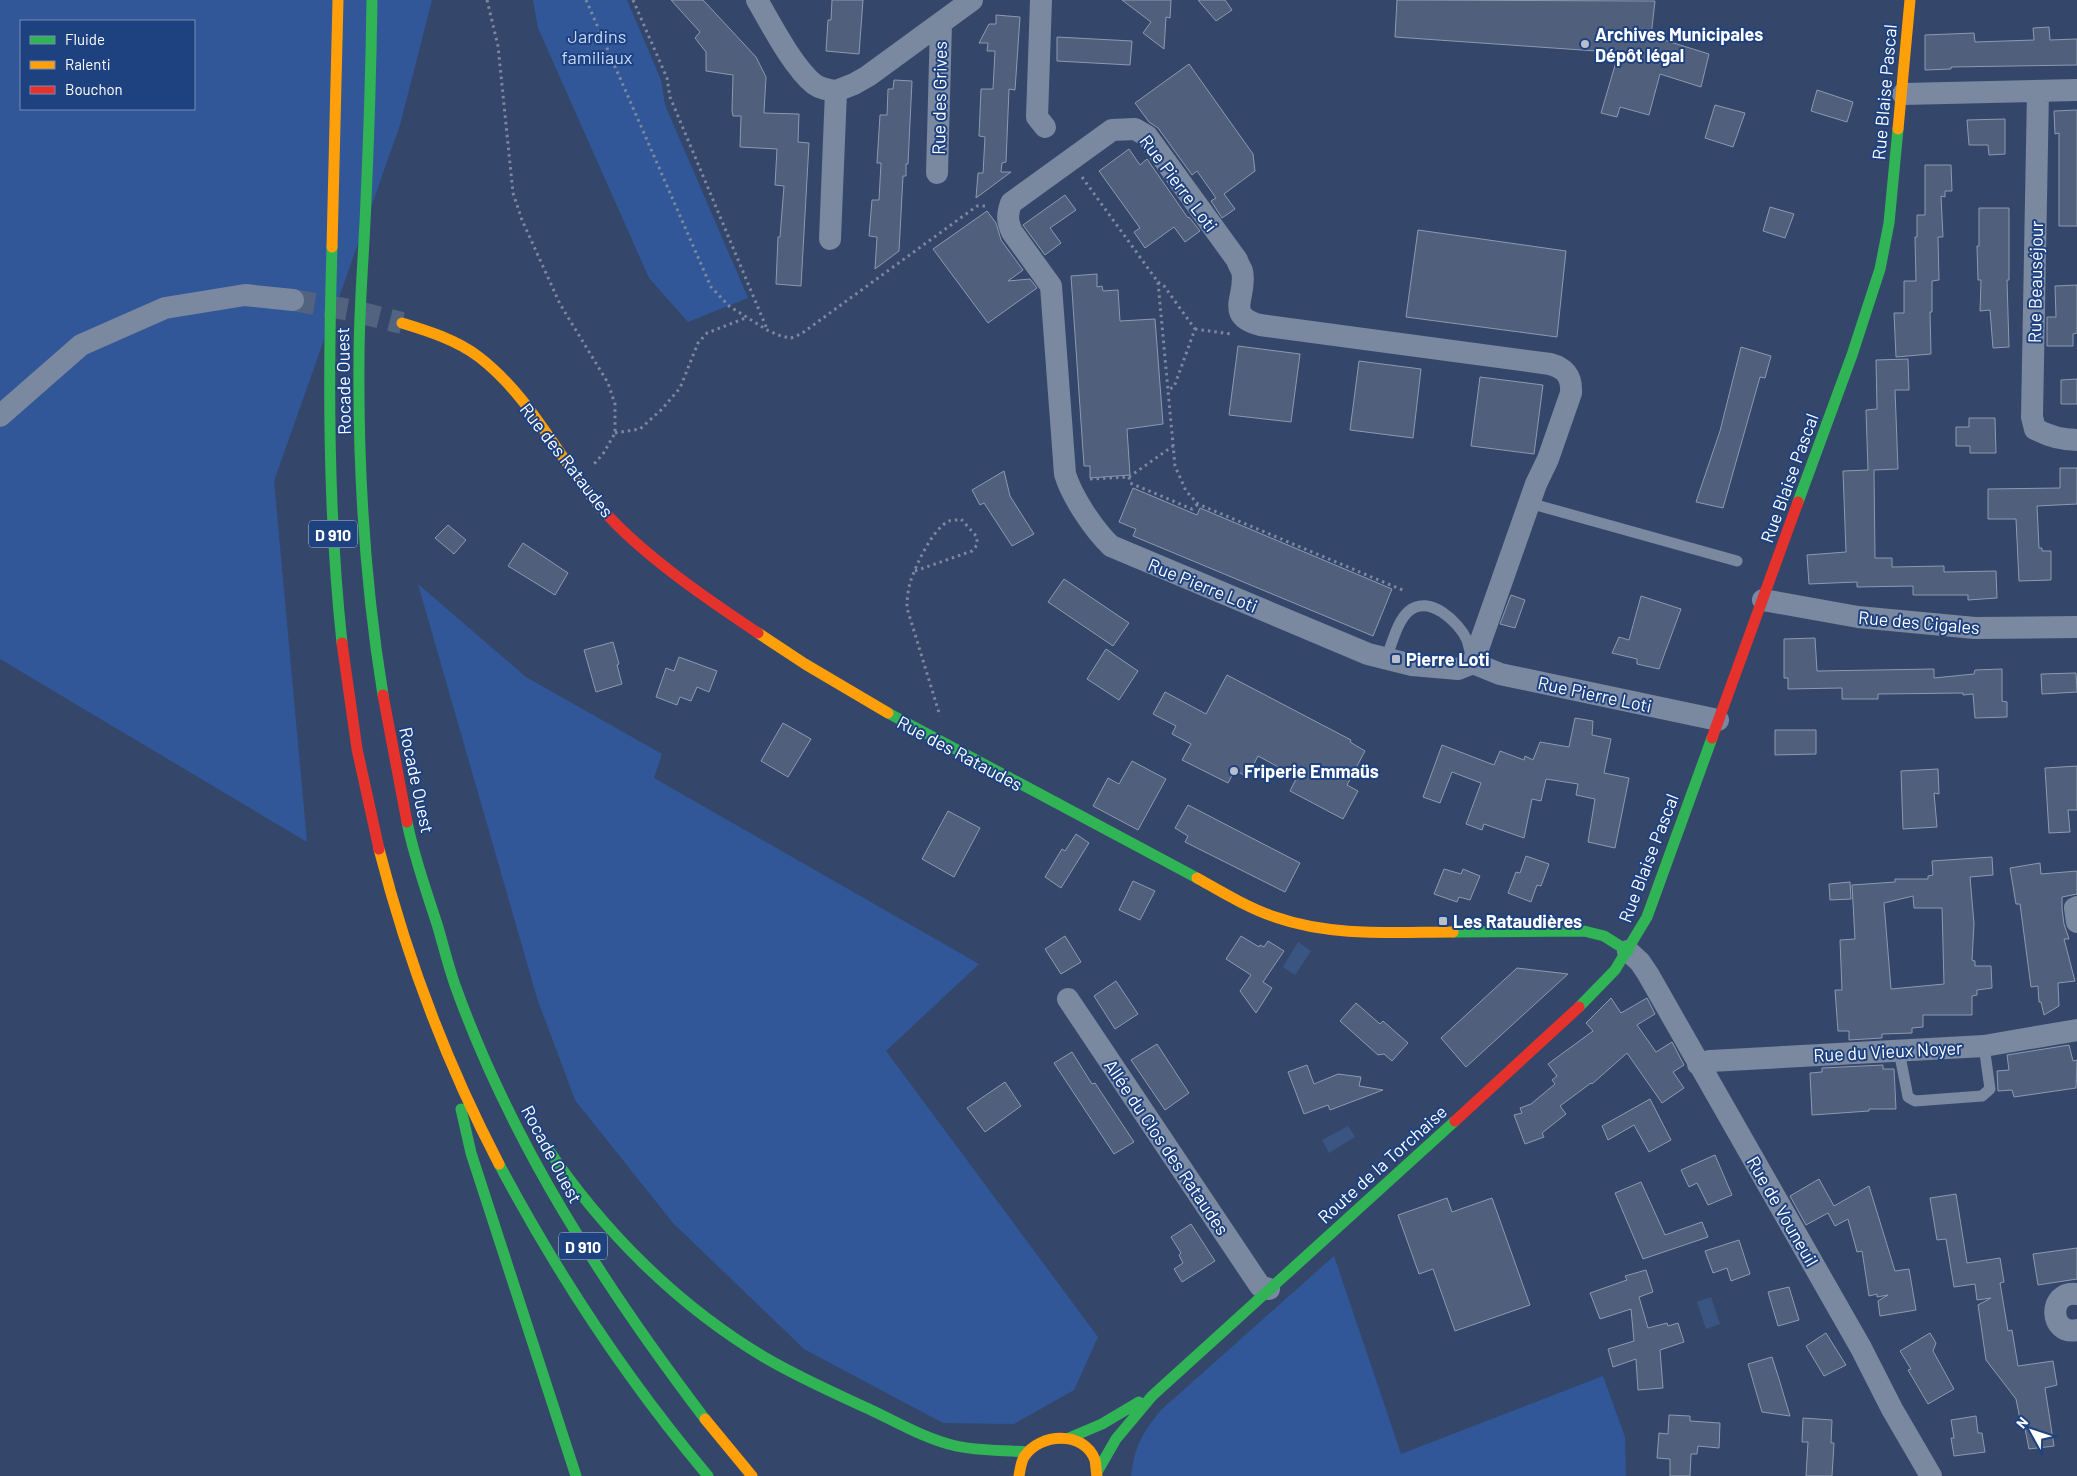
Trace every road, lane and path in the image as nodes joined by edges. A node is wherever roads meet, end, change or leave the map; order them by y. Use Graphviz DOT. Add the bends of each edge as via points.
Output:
graph roads {
  1 [pos="338,0"];
  2 [pos="372,0"];
  3 [pos="487,0"];
  4 [pos="586,0"];
  5 [pos="633,0"];
  6 [pos="757,0"];
  7 [pos="972,0"];
  8 [pos="1041,0"];
  9 [pos="1910,0"];
  10 [pos="940,24"];
  11 [pos="2077,90"];
  12 [pos="836,91"];
  13 [pos="2038,91"];
  14 [pos="1902,94"];
  15 [pos="1045,127"];
  16 [pos="1069,160"];
  17 [pos="937,173"];
  18 [pos="1008,213"];
  19 [pos="830,239"];
  20 [pos="1158,282"];
  21 [pos="293,300"];
  22 [pos="748,317"];
  23 [pos="1244,320"];
  24 [pos="402,324"];
  25 [pos="1195,329"];
  26 [pos="768,330"];
  27 [pos="1167,390"];
  28 [pos="0,416"];
  29 [pos="615,433"];
  30 [pos="2077,440"];
  31 [pos="1173,446"];
  32 [pos="1129,477"];
  33 [pos="576,478"];
  34 [pos="1067,481"];
  35 [pos="1529,503"];
  36 [pos="1198,504"];
  37 [pos="1737,561"];
  38 [pos="915,571"];
  39 [pos="1405,591"];
  40 [pos="1763,600"];
  41 [pos="2077,627"];
  42 [pos="1386,659"];
  43 [pos="1473,663"];
  44 [pos="1718,720"];
  45 [pos="950,747"];
  46 [pos="2077,907"];
  47 [pos="2077,922"];
  48 [pos="1628,951"];
  49 [pos="456,989"];
  50 [pos="1068,999"];
  51 [pos="2077,1030"];
  52 [pos="1984,1046"];
  53 [pos="1899,1051"];
  54 [pos="447,1054"];
  55 [pos="1698,1064"];
  56 [pos="503,1072"];
  57 [pos="541,1137"];
  58 [pos="1269,1289"];
  59 [pos="2077,1294"];
  60 [pos="2077,1330"];
  61 [pos="1152,1396"];
  62 [pos="1069,1438"];
  63 [pos="1027,1452"];
  64 [pos="1925,1473"];
  65 [pos="1097,1474"];
  66 [pos="576,1476"];
  67 [pos="708,1476"];
  68 [pos="752,1476"];
  69 [pos="1019,1476"];
  1 -- 54 [label="main road, Rocade Ouest / D 910" via="329,381 340,621 363,779 384,866"];
  2 -- 49 [label="main road, Rocade Ouest / D 910" via="359,380 366,540 382,691 397,772 415,857"];
  3 -- 29 [label="path" via="498,46 513,193 525,228 560,304 608,383 615,404"];
  4 -- 22 [label="path" via="711,287 729,306"];
  5 -- 26 [label="path"];
  6 -- 12 [label="street" via="805,75 826,90"];
  7 -- 10 [label="street, Rue des Grives"];
  8 -- 15 [label="street" via="1037,116"];
  9 -- 14 [label="main road, Rue Blaise Pascal"];
  10 -- 12 [label="street, Rue des Grives" via="868,76"];
  10 -- 17 [label="street, Rue des Grives"];
  11 -- 13 [label="street"];
  12 -- 19 [label="street"];
  13 -- 14 [label="street"];
  13 -- 30 [label="street, Rue Beauséjour" via="2032,416 2035,429 2067,440"];
  14 -- 40 [label="main road, Rue Blaise Pascal" via="1889,223 1880,269"];
  16 -- 18 [label="street, Rue Pierre Loti" via="1011,203"];
  16 -- 20 [label="path"];
  16 -- 23 [label="street, Rue Pierre Loti" via="1112,130 1135,129 1147,136 1242,271 1239,304"];
  18 -- 26 [label="path" via="977,206 801,334 791,338"];
  18 -- 34 [label="street, Rue Pierre Loti" via="1012,232 1051,286"];
  20 -- 25 [label="path"];
  20 -- 27 [label="path"];
  21 -- 28 [label="street" via="245,295 165,308 81,345"];
  22 -- 26 [label="path"];
  22 -- 29 [label="path" via="707,333 698,343 680,388 662,409 640,429"];
  23 -- 25 [label="path" via="1242,335"];
  23 -- 35 [label="street" via="1260,326 1560,367 1572,383 1571,393"];
  24 -- 33 [label="main road, Rue des Rataudes" via="455,343 498,374"];
  25 -- 27 [label="path" via="1174,387"];
  27 -- 31 [label="path"];
  29 -- 33 [label="path" via="603,454"];
  31 -- 32 [label="path"];
  31 -- 36 [label="path" via="1179,477"];
  32 -- 34 [label="path"];
  32 -- 36 [label="path" via="1130,484 1192,509"];
  33 -- 45 [label="main road, Rue des Rataudes" via="636,541 705,596 835,683"];
  34 -- 42 [label="street, Rue Pierre Loti" via="1102,538 1111,546"];
  35 -- 37 [label="lane"];
  35 -- 43 [label="street"];
  36 -- 39 [label="path"];
  38 -- 38 [label="path" via="937,531 948,521 961,519 977,537 972,551"];
  38 -- 45 [label="path" via="907,608"];
  40 -- 41 [label="street, Rue des Cigales" via="1858,618 1975,628"];
  40 -- 44 [label="main road, Rue Blaise Pascal"];
  42 -- 43 [label="street, Rue Pierre Loti" via="1458,669"];
  42 -- 43 [label="lane" via="1403,618 1410,609 1422,606 1434,607 1445,613 1466,639"];
  43 -- 44 [label="street, Rue Pierre Loti" via="1500,674"];
  44 -- 48 [label="main road, Rue Blaise Pascal" via="1647,917"];
  45 -- 48 [label="main road, Rue des Rataudes" via="1275,917 1313,928 1348,932 1584,931 1604,936"];
  46 -- 47 [label="street"];
  48 -- 55 [label="street, Rue de Vouneuil" via="1648,974"];
  48 -- 58 [label="main road, Route de la Torchaise" via="1615,970 1571,1016"];
  49 -- 56 [label="main road"];
  49 -- 68 [label="main road, Rocade Ouest / D 910" via="506,1106 577,1236 688,1398"];
  50 -- 58 [label="street, Allée du Clos des Rataudes" via="1260,1286"];
  51 -- 52 [label="street, Rue du Vieux Noyer"];
  52 -- 53 [label="street, Rue du Vieux Noyer"];
  52 -- 53 [label="lane" via="1990,1089 1982,1096 1915,1101 1908,1097"];
  53 -- 55 [label="street, Rue du Vieux Noyer"];
  54 -- 66 [label="main road" via="472,1153"];
  54 -- 67 [label="main road, Rocade Ouest / D 910" via="514,1193 584,1310 624,1368"];
  55 -- 64 [label="street, Rue de Vouneuil" via="1861,1348"];
  57 -- 63 [label="main road" via="562,1171 616,1234 695,1307 750,1348 814,1384 938,1440 970,1449"];
  58 -- 61 [label="main road, Route de la Torchaise"];
  59 -- 60 [label="street" via="2060,1298 2055,1310 2061,1326 2066,1330"];
  61 -- 62 [label="main road, Route de la Torchaise"];
  61 -- 65 [label="main road, Route de la Torchaise" via="1116,1440"];
  62 -- 63 [label="main road" via="1046,1438"];
  62 -- 65 [label="main road" via="1088,1451"];
  63 -- 69 [label="main road" via="1021,1462"];
}
